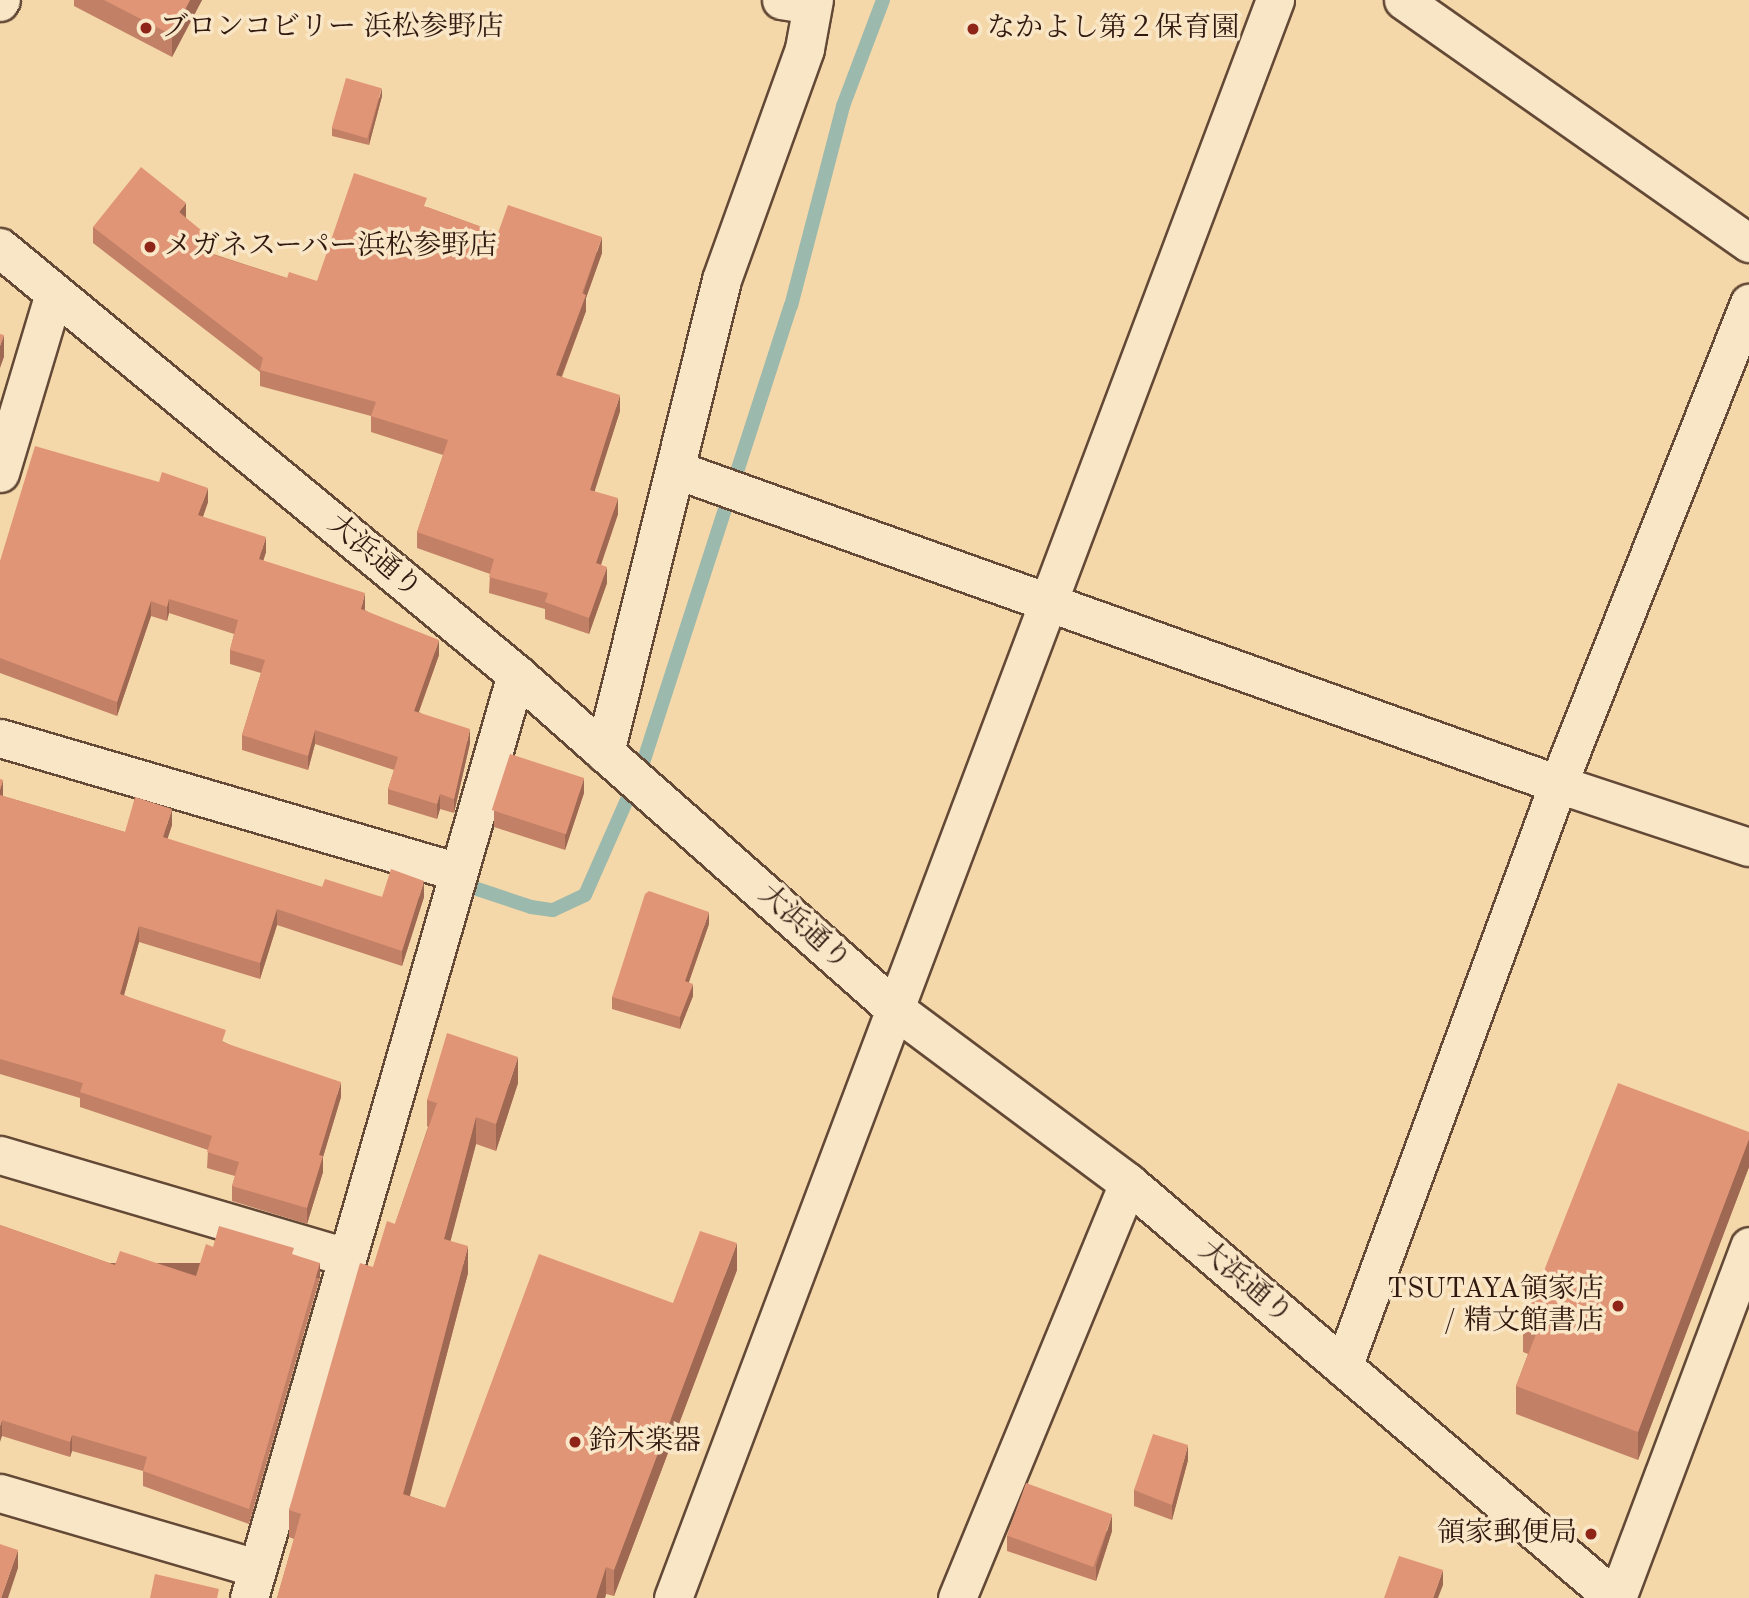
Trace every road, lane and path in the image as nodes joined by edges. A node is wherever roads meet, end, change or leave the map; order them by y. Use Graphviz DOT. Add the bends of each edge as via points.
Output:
graph roads {
  1 [pos="1275,0"];
  2 [pos="1403,0"];
  3 [pos="802,2"];
  4 [pos="1749,243"];
  5 [pos="0,248"];
  6 [pos="54,293"];
  7 [pos="1749,303"];
  8 [pos="677,470"];
  9 [pos="0,473"];
  10 [pos="1051,604"];
  11 [pos="516,674"];
  12 [pos="0,738"];
  13 [pos="605,753"];
  14 [pos="1558,784"];
  15 [pos="1749,847"];
  16 [pos="459,872"];
  17 [pos="896,1010"];
  18 [pos="0,1156"];
  19 [pos="1128,1183"];
  20 [pos="1749,1246"];
  21 [pos="346,1257"];
  22 [pos="1343,1367"];
  23 [pos="0,1493"];
  24 [pos="253,1583"];
  25 [pos="673,1598"];
  26 [pos="957,1598"];
  27 [pos="1616,1598"];
  1 -- 10 [label="street"];
  2 -- 4 [label="street"];
  3 -- 8 [label="street" via="806,49 722,280"];
  5 -- 6 [label="street, 大浜通り"];
  6 -- 9 [label="street"];
  6 -- 11 [label="street, 大浜通り"];
  7 -- 14 [label="street"];
  8 -- 10 [label="street"];
  8 -- 13 [label="street"];
  10 -- 14 [label="street"];
  10 -- 17 [label="street"];
  11 -- 13 [label="street, 大浜通り"];
  11 -- 16 [label="street"];
  12 -- 16 [label="street"];
  13 -- 17 [label="street, 大浜通り"];
  14 -- 15 [label="street"];
  14 -- 22 [label="street"];
  16 -- 21 [label="street"];
  17 -- 19 [label="street, 大浜通り"];
  17 -- 25 [label="street"];
  18 -- 21 [label="street"];
  19 -- 22 [label="street, 大浜通り"];
  19 -- 26 [label="street"];
  20 -- 27 [label="street"];
  21 -- 24 [label="street"];
  22 -- 27 [label="street, 大浜通り"];
  23 -- 24 [label="street"];
}
